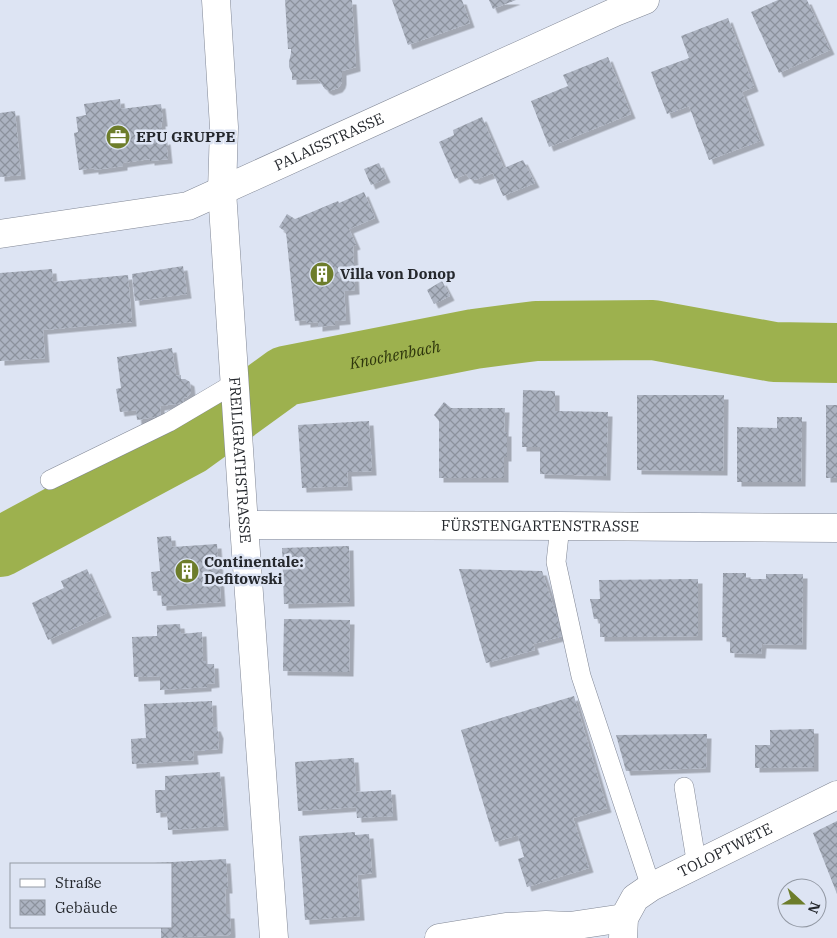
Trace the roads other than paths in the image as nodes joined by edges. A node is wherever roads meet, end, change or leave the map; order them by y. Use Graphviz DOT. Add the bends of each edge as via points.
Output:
graph roads {
  1 [pos="216,0"];
  2 [pos="644,0"];
  3 [pos="613,6"];
  4 [pos="222,191"];
  5 [pos="0,234"];
  6 [pos="235,383"];
  7 [pos="50,480"];
  8 [pos="244,524"];
  9 [pos="560,526"];
  10 [pos="837,528"];
  11 [pos="684,787"];
  12 [pos="837,794"];
  13 [pos="699,863"];
  14 [pos="651,887"];
  15 [pos="624,928"];
  16 [pos="274,938"];
  17 [pos="440,938"];
  1 -- 4 [label="street, FREILIGRATHSTRASSE" via="224,127"];
  2 -- 3 [label="street, PALAISSTRASSE"];
  3 -- 4 [label="street, PALAISSTRASSE"];
  4 -- 5 [label="street, PALAISSTRASSE" via="188,206"];
  4 -- 6 [label="street, FREILIGRATHSTRASSE"];
  6 -- 7 [label="lane" via="168,422"];
  6 -- 8 [label="street, FREILIGRATHSTRASSE"];
  8 -- 9 [label="street, FÜRSTENGARTENSTRASSE"];
  8 -- 16 [label="street, FREILIGRATHSTRASSE"];
  9 -- 10 [label="street, FÜRSTENGARTENSTRASSE"];
  9 -- 14 [label="lane" via="556,562 581,676"];
  11 -- 13 [label="lane"];
  12 -- 13 [label="street, TOLOPTWETE"];
  13 -- 14 [label="street, TOLOPTWETE"];
  14 -- 15 [label="street, TOLOPTWETE" via="635,898"];
  15 -- 17 [label="street, TOLOPTWETE" via="506,927"];
}
